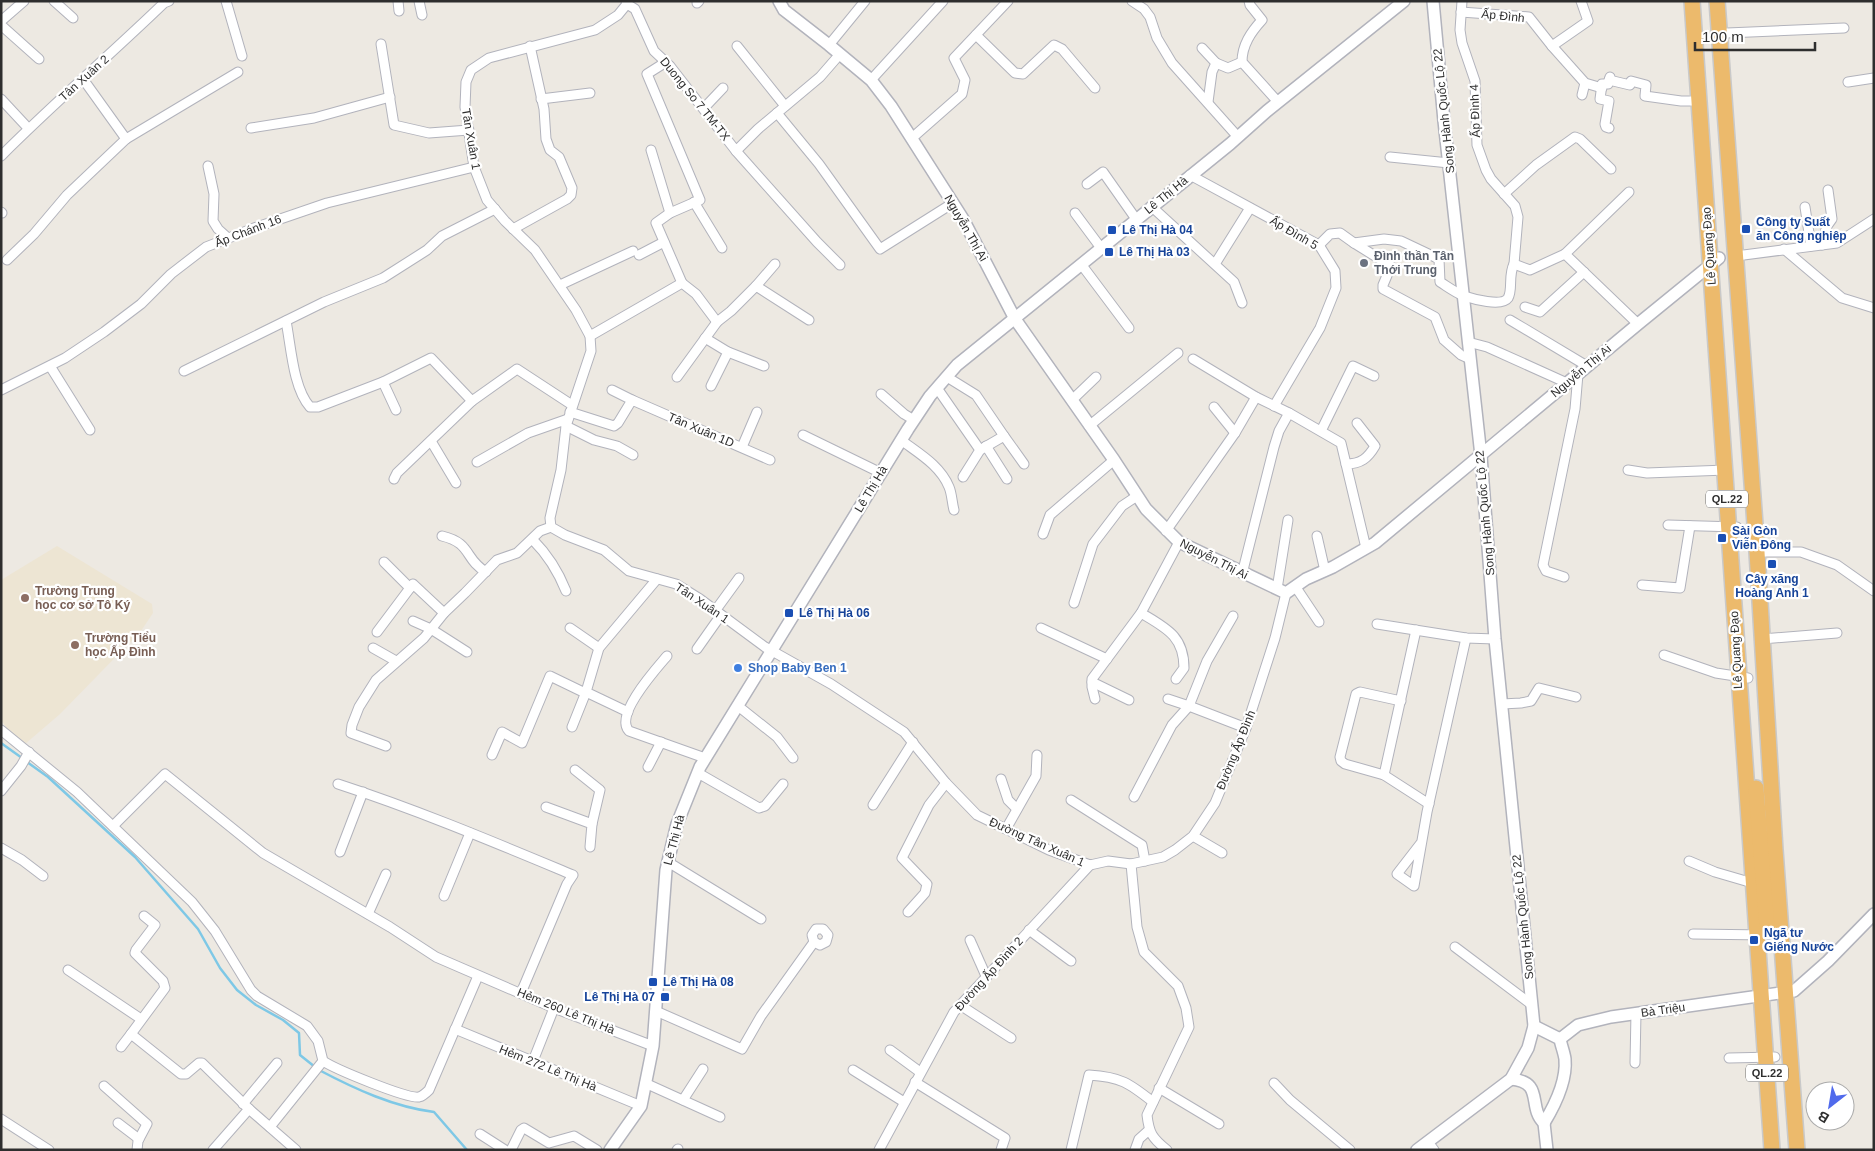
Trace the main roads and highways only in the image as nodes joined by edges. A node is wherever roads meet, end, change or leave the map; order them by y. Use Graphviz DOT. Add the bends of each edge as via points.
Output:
graph roads {
  1 [pos="1692,1"];
  2 [pos="1701,1"];
  3 [pos="1717,1"];
  4 [pos="1725,1"];
  5 [pos="1739,255"];
  6 [pos="1715,262"];
  7 [pos="1732,527"];
  8 [pos="1790,992"];
  9 [pos="1771,1057"];
  10 [pos="1772,1150"];
  11 [pos="1781,1150"];
  12 [pos="1796,1150"];
  13 [pos="1805,1150"];
  1 -- 6 [label="highway, Lê Quang Đạo / QL.22" via="1698,101"];
  2 -- 6 [label="highway, Lê Quang Đạo / QL.22"];
  3 -- 5 [label="highway, Lê Quang Đạo / QL.22"];
  4 -- 5 [label="highway, Lê Quang Đạo / QL.22"];
  5 -- 8 [label="highway, Lê Quang Đạo / QL.22"];
  6 -- 7 [label="highway, Lê Quang Đạo / QL.22"];
  6 -- 7 [label="highway, Lê Quang Đạo / QL.22"];
  7 -- 9 [label="highway, Lê Quang Đạo / QL.22"];
  8 -- 12 [label="highway, Lê Quang Đạo / QL.22"];
  8 -- 13 [label="highway, Lê Quang Đạo / QL.22"];
  9 -- 10 [label="highway, Lê Quang Đạo / QL.22"];
  9 -- 11 [label="highway, Lê Quang Đạo / QL.22"];
}
